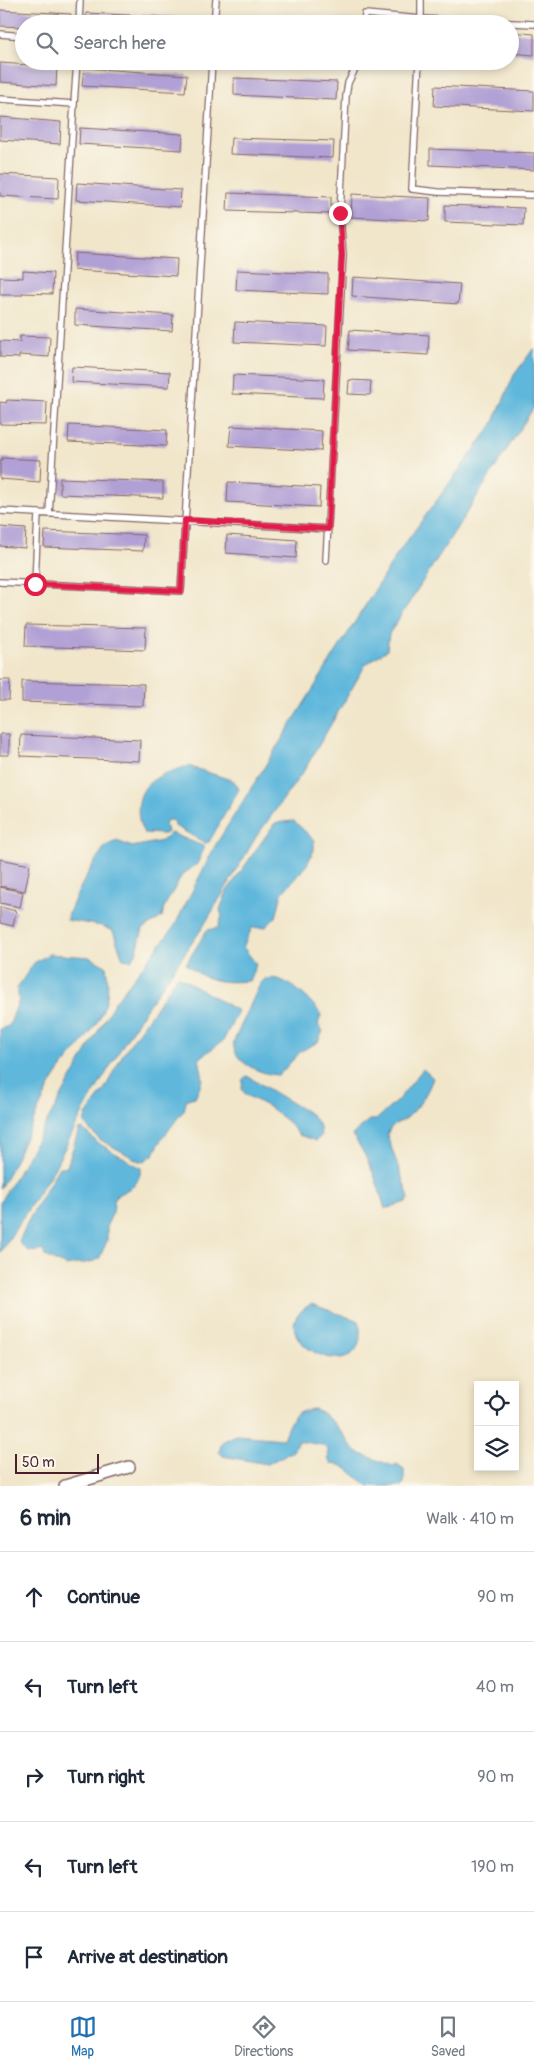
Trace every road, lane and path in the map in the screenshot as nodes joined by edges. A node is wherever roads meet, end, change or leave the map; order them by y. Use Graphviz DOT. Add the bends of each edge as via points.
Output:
graph roads {
  1 [pos="80,0"];
  2 [pos="216,0"];
  3 [pos="421,0"];
  4 [pos="79,15"];
  5 [pos="215,15"];
  6 [pos="421,15"];
  7 [pos="519,24"];
  8 [pos="534,24"];
  9 [pos="0,34"];
  10 [pos="15,35"];
  11 [pos="76,70"];
  12 [pos="211,70"];
  13 [pos="354,70"];
  14 [pos="419,70"];
  15 [pos="0,99"];
  16 [pos="74,104"];
  17 [pos="534,195"];
  18 [pos="0,511"];
  19 [pos="38,513"];
  20 [pos="49,514"];
  21 [pos="185,520"];
  22 [pos="328,529"];
  23 [pos="326,560"];
  24 [pos="0,582"];
  25 [pos="35,584"];
  26 [pos="128,1467"];
  27 [pos="65,1486"];
  1 -- 4 [label="lane"];
  2 -- 5 [label="lane"];
  3 -- 6 [label="lane"];
  7 -- 8 [label="lane"];
  9 -- 10 [label="lane"];
  11 -- 16 [label="lane"];
  12 -- 21 [label="lane"];
  13 -- 22 [label="lane" via="346,96 340,213 342,255"];
  14 -- 17 [label="lane" via="412,189"];
  15 -- 16 [label="lane"];
  16 -- 20 [label="lane"];
  18 -- 19 [label="lane"];
  19 -- 20 [label="lane"];
  19 -- 25 [label="lane"];
  20 -- 21 [label="lane"];
  21 -- 22 [label="lane"];
  21 -- 25 [label="lane" via="181,591"];
  22 -- 23 [label="lane"];
  24 -- 25 [label="lane"];
  26 -- 27 [label="street"];
}
